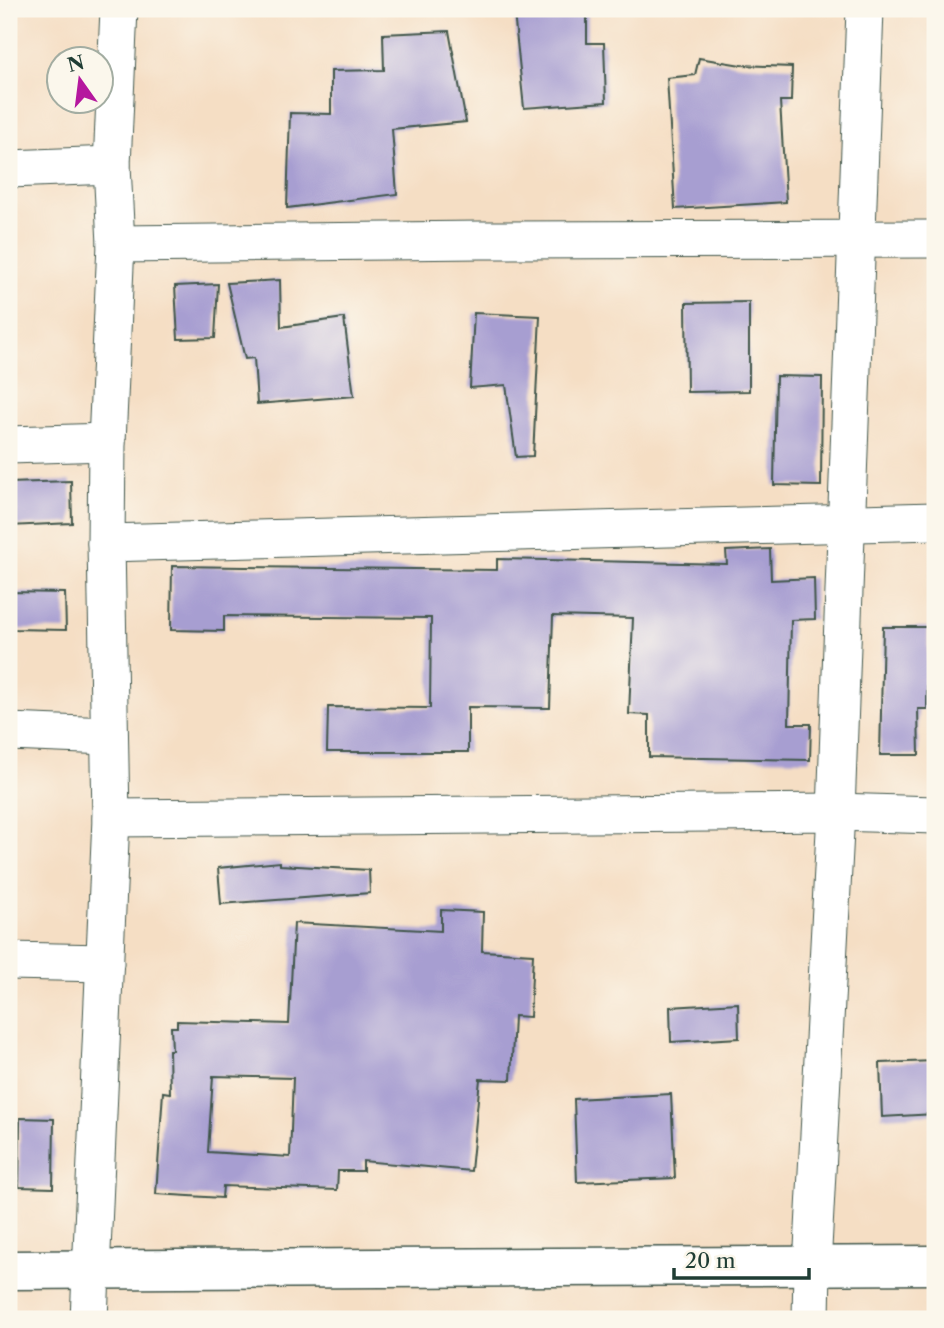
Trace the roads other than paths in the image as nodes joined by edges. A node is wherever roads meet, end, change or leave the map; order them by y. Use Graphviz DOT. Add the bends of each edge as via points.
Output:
graph roads {
  1 [pos="119,9"];
  2 [pos="865,9"];
  3 [pos="112,165"];
  4 [pos="9,169"];
  5 [pos="857,238"];
  6 [pos="935,239"];
  7 [pos="116,244"];
  8 [pos="107,442"];
  9 [pos="9,445"];
  10 [pos="935,521"];
  11 [pos="847,522"];
  12 [pos="106,543"];
  13 [pos="9,732"];
  14 [pos="109,736"];
  15 [pos="836,813"];
  16 [pos="935,815"];
  17 [pos="111,818"];
  18 [pos="9,961"];
  19 [pos="105,963"];
  20 [pos="935,1265"];
  21 [pos="812,1267"];
  22 [pos="9,1270"];
  23 [pos="90,1271"];
  24 [pos="89,1319"];
  25 [pos="811,1319"];
  1 -- 3 [label="street"];
  2 -- 5 [label="street"];
  3 -- 4 [label="street"];
  3 -- 7 [label="street"];
  5 -- 6 [label="street"];
  5 -- 7 [label="street"];
  5 -- 11 [label="street"];
  7 -- 8 [label="street"];
  8 -- 9 [label="street"];
  8 -- 12 [label="street"];
  10 -- 11 [label="street"];
  11 -- 12 [label="street"];
  11 -- 15 [label="street"];
  12 -- 14 [label="street"];
  13 -- 14 [label="street"];
  14 -- 17 [label="street"];
  15 -- 16 [label="street"];
  15 -- 17 [label="street"];
  15 -- 21 [label="street"];
  17 -- 19 [label="street"];
  18 -- 19 [label="street"];
  19 -- 23 [label="street"];
  20 -- 21 [label="street"];
  21 -- 23 [label="street"];
  21 -- 25 [label="street"];
  22 -- 23 [label="street"];
  23 -- 24 [label="street"];
}
